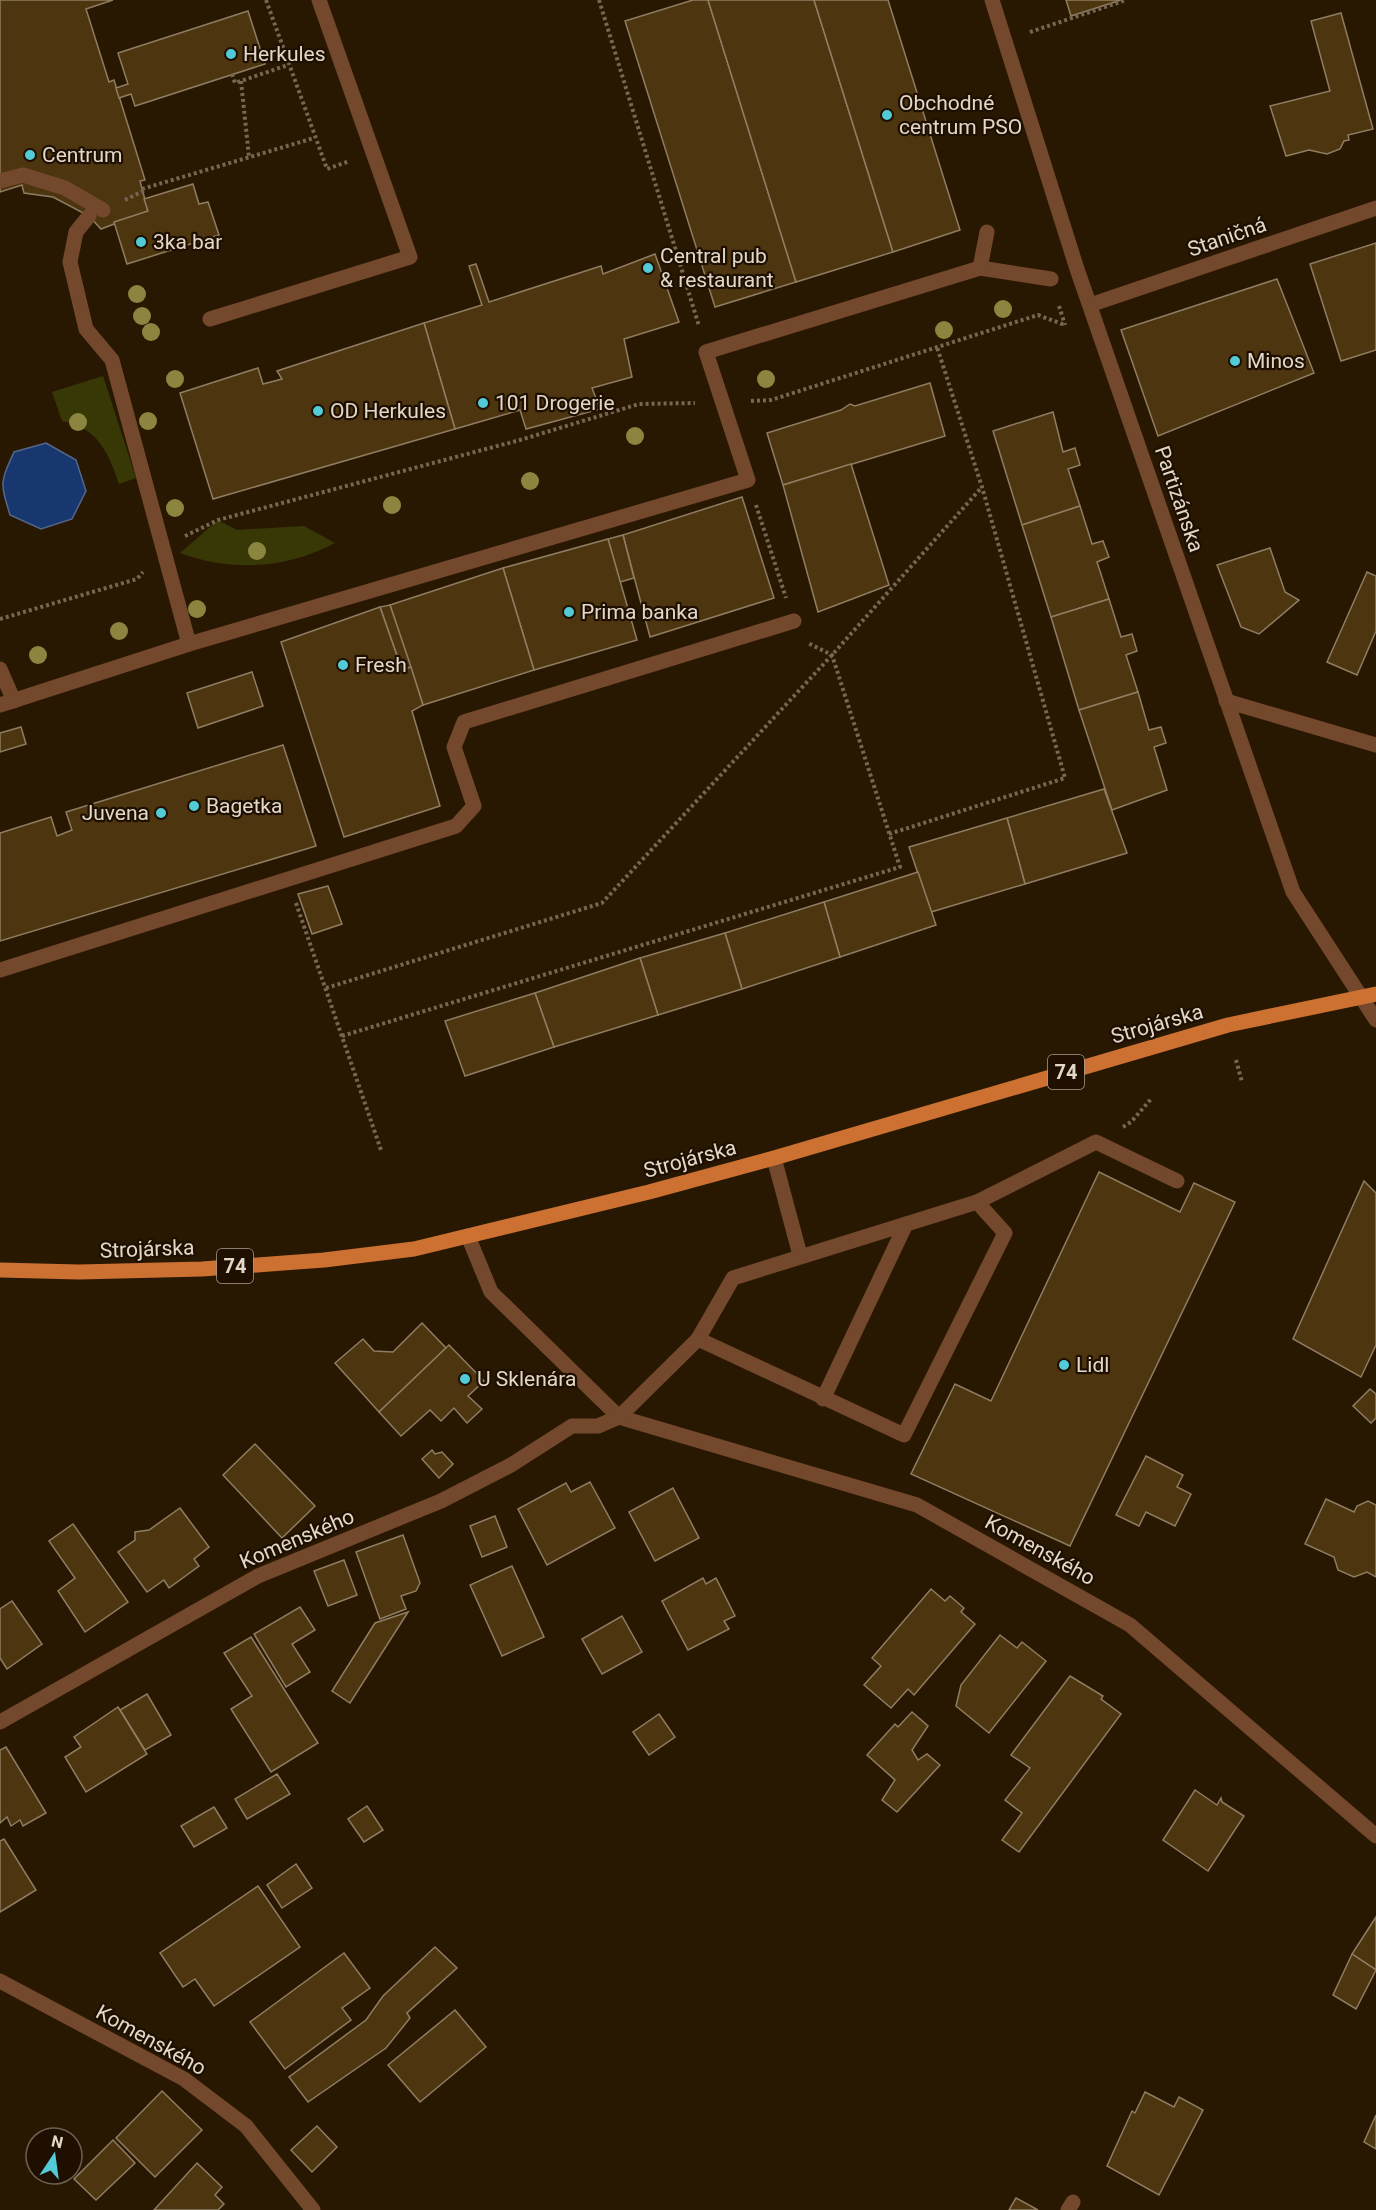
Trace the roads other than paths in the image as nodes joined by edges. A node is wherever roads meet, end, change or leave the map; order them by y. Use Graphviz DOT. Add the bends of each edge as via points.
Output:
graph roads {
  1 [pos="319,0"];
  2 [pos="992,0"];
  3 [pos="0,181"];
  4 [pos="1376,208"];
  5 [pos="987,232"];
  6 [pos="980,268"];
  7 [pos="1051,279"];
  8 [pos="1090,305"];
  9 [pos="210,320"];
  10 [pos="794,621"];
  11 [pos="189,644"];
  12 [pos="0,669"];
  13 [pos="1226,701"];
  14 [pos="7,703"];
  15 [pos="1376,745"];
  16 [pos="0,970"];
  17 [pos="1376,988"];
  18 [pos="1376,994"];
  19 [pos="1359,996"];
  20 [pos="1376,1020"];
  21 [pos="774,1158"];
  22 [pos="1177,1181"];
  23 [pos="977,1202"];
  24 [pos="906,1224"];
  25 [pos="468,1236"];
  26 [pos="800,1255"];
  27 [pos="0,1270"];
  28 [pos="698,1339"];
  29 [pos="823,1399"];
  30 [pos="619,1417"];
  31 [pos="0,1722"];
  32 [pos="1376,1836"];
  33 [pos="0,1982"];
  34 [pos="313,2210"];
  1 -- 9 [label="street" via="411,257"];
  2 -- 8 [label="street, Partizánska"];
  3 -- 11 [label="street" via="23,175 65,188 96,213 76,232 70,262 86,329 112,360"];
  4 -- 8 [label="street, Staničná"];
  5 -- 6 [label="street"];
  6 -- 7 [label="street"];
  6 -- 11 [label="street" via="706,352 748,480"];
  8 -- 13 [label="street, Partizánska"];
  10 -- 16 [label="street" via="464,722 454,747 474,806 456,826"];
  11 -- 14 [label="street"];
  12 -- 14 [label="street"];
  13 -- 15 [label="street"];
  13 -- 19 [label="street, Partizánska" via="1293,892"];
  17 -- 19 [label="street"];
  18 -- 19 [label="main road, Strojárska / 74"];
  19 -- 20 [label="street"];
  19 -- 21 [label="main road, Strojárska / 74" via="1228,1024"];
  21 -- 25 [label="main road, Strojárska / 74"];
  21 -- 26 [label="street"];
  22 -- 23 [label="street" via="1096,1142"];
  23 -- 24 [label="street"];
  23 -- 29 [label="street" via="1005,1233 904,1435"];
  24 -- 26 [label="street"];
  24 -- 29 [label="street"];
  25 -- 27 [label="main road, Strojárska / 74" via="414,1249 202,1269"];
  25 -- 30 [label="street, Komenského" via="490,1292"];
  26 -- 28 [label="street" via="733,1278"];
  28 -- 29 [label="street"];
  28 -- 30 [label="street"];
  30 -- 31 [label="street, Komenského" via="598,1426 572,1426 511,1465 441,1501 258,1576"];
  30 -- 32 [label="street, Komenského" via="917,1505 1130,1625"];
  33 -- 34 [label="street, Komenského" via="184,2079 246,2126"];
}
